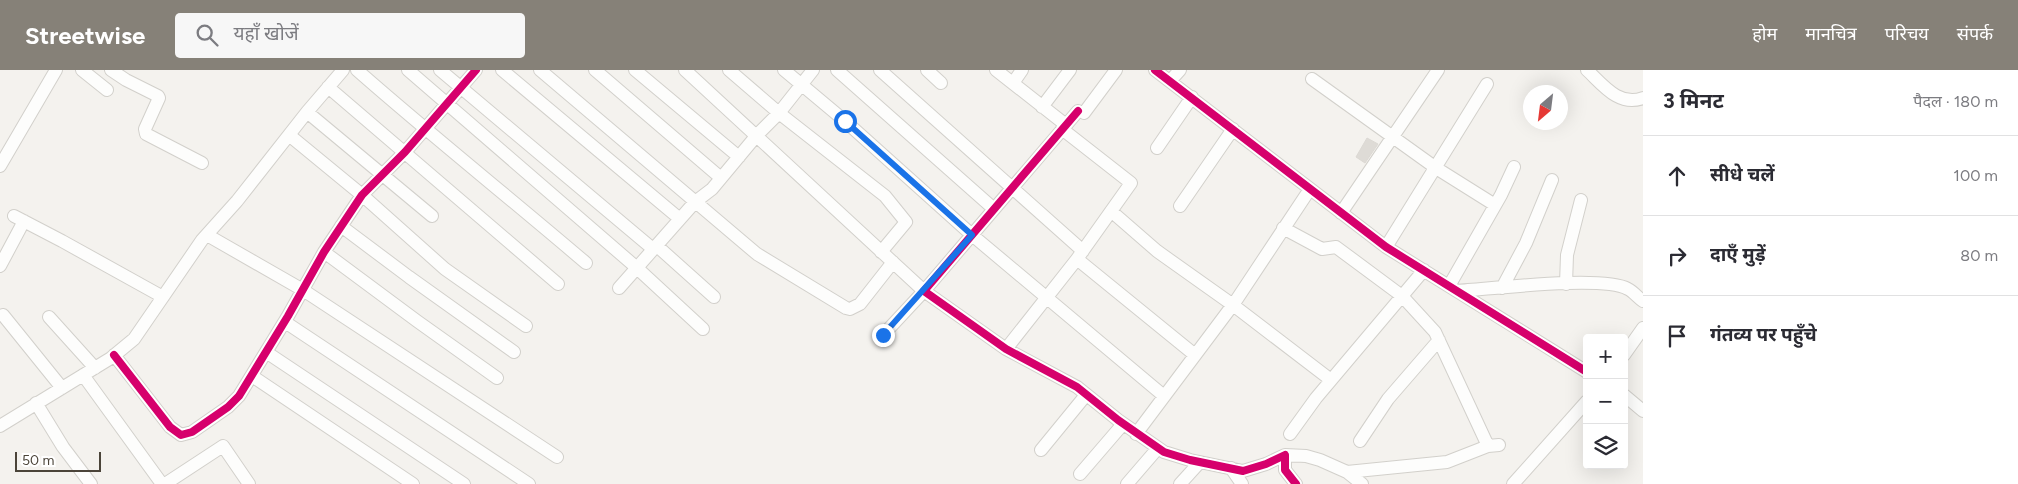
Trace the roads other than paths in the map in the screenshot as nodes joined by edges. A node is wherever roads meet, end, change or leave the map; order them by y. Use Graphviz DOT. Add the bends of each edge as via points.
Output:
graph roads {
  1 [pos="56,70"];
  2 [pos="82,70"];
  3 [pos="111,70"];
  4 [pos="343,70"];
  5 [pos="357,70"];
  6 [pos="408,70"];
  7 [pos="440,70"];
  8 [pos="476,70"];
  9 [pos="502,70"];
  10 [pos="540,70"];
  11 [pos="596,70"];
  12 [pos="635,70"];
  13 [pos="685,70"];
  14 [pos="730,70"];
  15 [pos="784,70"];
  16 [pos="813,70"];
  17 [pos="837,70"];
  18 [pos="880,70"];
  19 [pos="926,70"];
  20 [pos="996,70"];
  21 [pos="1022,70"];
  22 [pos="1070,70"];
  23 [pos="1116,70"];
  24 [pos="1155,70"];
  25 [pos="1180,70"];
  26 [pos="1438,70"];
  27 [pos="1587,70"];
  28 [pos="1312,79"];
  29 [pos="1170,81"];
  30 [pos="941,83"];
  31 [pos="1012,83"];
  32 [pos="800,84"];
  33 [pos="1487,84"];
  34 [pos="328,87"];
  35 [pos="461,88"];
  36 [pos="107,90"];
  37 [pos="1192,97"];
  38 [pos="1643,98"];
  39 [pos="448,104"];
  40 [pos="1042,107"];
  41 [pos="307,112"];
  42 [pos="779,113"];
  43 [pos="1064,127"];
  44 [pos="1232,129"];
  45 [pos="424,130"];
  46 [pos="288,135"];
  47 [pos="757,136"];
  48 [pos="1392,136"];
  49 [pos="1157,148"];
  50 [pos="405,152"];
  51 [pos="739,157"];
  52 [pos="202,163"];
  53 [pos="0,166"];
  54 [pos="1514,167"];
  55 [pos="1436,168"];
  56 [pos="381,175"];
  57 [pos="721,178"];
  58 [pos="1552,180"];
  59 [pos="1012,188"];
  60 [pos="1310,189"];
  61 [pos="362,195"];
  62 [pos="1581,200"];
  63 [pos="695,202"];
  64 [pos="1495,205"];
  65 [pos="1180,206"];
  66 [pos="994,209"];
  67 [pos="1111,211"];
  68 [pos="1341,213"];
  69 [pos="432,216"];
  70 [pos="680,219"];
  71 [pos="341,226"];
  72 [pos="1283,228"];
  73 [pos="206,235"];
  74 [pos="972,235"];
  75 [pos="655,247"];
  76 [pos="1386,247"];
  77 [pos="324,252"];
  78 [pos="881,252"];
  79 [pos="1080,255"];
  80 [pos="893,262"];
  81 [pos="586,263"];
  82 [pos="0,266"];
  83 [pos="637,268"];
  84 [pos="1424,270"];
  85 [pos="558,284"];
  86 [pos="1566,284"];
  87 [pos="618,288"];
  88 [pos="1502,288"];
  89 [pos="1453,289"];
  90 [pos="303,290"];
  91 [pos="924,291"];
  92 [pos="1402,296"];
  93 [pos="163,297"];
  94 [pos="714,297"];
  95 [pos="1048,298"];
  96 [pos="1643,302"];
  97 [pos="1233,305"];
  98 [pos="3,315"];
  99 [pos="49,317"];
  100 [pos="285,322"];
  101 [pos="526,326"];
  102 [pos="1643,328"];
  103 [pos="704,329"];
  104 [pos="883,335"];
  105 [pos="1439,340"];
  106 [pos="1006,349"];
  107 [pos="1628,349"];
  108 [pos="266,352"];
  109 [pos="514,352"];
  110 [pos="1195,355"];
  111 [pos="114,356"];
  112 [pos="1583,370"];
  113 [pos="89,372"];
  114 [pos="252,376"];
  115 [pos="497,378"];
  116 [pos="1331,380"];
  117 [pos="62,388"];
  118 [pos="1086,395"];
  119 [pos="1164,396"];
  120 [pos="1628,398"];
  121 [pos="36,403"];
  122 [pos="1583,405"];
  123 [pos="1643,411"];
  124 [pos="1123,424"];
  125 [pos="0,426"];
  126 [pos="1136,434"];
  127 [pos="1290,434"];
  128 [pos="1360,441"];
  129 [pos="1158,448"];
  130 [pos="1041,450"];
  131 [pos="1285,454"];
  132 [pos="557,457"];
  133 [pos="1200,462"];
  134 [pos="1231,468"];
  135 [pos="1347,472"];
  136 [pos="1080,474"];
  137 [pos="1239,483"];
  138 [pos="91,484"];
  139 [pos="163,484"];
  140 [pos="249,484"];
  141 [pos="413,484"];
  142 [pos="464,484"];
  143 [pos="529,484"];
  144 [pos="1127,484"];
  145 [pos="1180,484"];
  146 [pos="1296,484"];
  147 [pos="1362,484"];
  148 [pos="1513,484"];
  1 -- 53 [label="street"];
  2 -- 36 [label="street"];
  3 -- 52 [label="street" via="158,96 144,130 146,134"];
  4 -- 34 [label="street"];
  5 -- 45 [label="street"];
  6 -- 39 [label="street"];
  7 -- 35 [label="street"];
  8 -- 35 [label="street"];
  9 -- 70 [label="street"];
  10 -- 63 [label="street"];
  11 -- 57 [label="street"];
  12 -- 51 [label="street"];
  13 -- 47 [label="street"];
  14 -- 42 [label="street"];
  15 -- 32 [label="street"];
  16 -- 32 [label="street"];
  17 -- 66 [label="street"];
  18 -- 59 [label="street"];
  19 -- 30 [label="street"];
  20 -- 31 [label="street"];
  21 -- 31 [label="street"];
  22 -- 40 [label="street"];
  23 -- 43 [label="street"];
  24 -- 29 [label="street"];
  25 -- 29 [label="street"];
  26 -- 48 [label="street"];
  27 -- 38 [label="street" via="1618,98 1630,101"];
  28 -- 48 [label="street"];
  29 -- 37 [label="street"];
  31 -- 40 [label="street"];
  32 -- 42 [label="street"];
  32 -- 74 [label="street"];
  33 -- 55 [label="street"];
  34 -- 41 [label="street"];
  34 -- 50 [label="street"];
  35 -- 39 [label="street"];
  35 -- 75 [label="street"];
  37 -- 44 [label="street"];
  37 -- 49 [label="street"];
  39 -- 45 [label="street"];
  39 -- 83 [label="street"];
  40 -- 43 [label="street"];
  41 -- 46 [label="street"];
  41 -- 56 [label="street"];
  42 -- 47 [label="street"];
  42 -- 78 [label="street" via="885,196 899,212 906,222"];
  43 -- 59 [label="street"];
  43 -- 67 [label="street" via="1131,183"];
  44 -- 60 [label="street"];
  44 -- 65 [label="street"];
  45 -- 50 [label="street"];
  45 -- 81 [label="street"];
  46 -- 61 [label="street"];
  46 -- 73 [label="street"];
  47 -- 51 [label="street"];
  47 -- 78 [label="street"];
  48 -- 55 [label="street"];
  48 -- 68 [label="street"];
  50 -- 56 [label="street"];
  50 -- 85 [label="street"];
  51 -- 57 [label="street"];
  54 -- 64 [label="street"];
  55 -- 64 [label="street"];
  55 -- 76 [label="street"];
  56 -- 61 [label="street"];
  56 -- 69 [label="street"];
  57 -- 63 [label="street"];
  58 -- 88 [label="street" via="1526,243"];
  59 -- 66 [label="street"];
  59 -- 79 [label="street"];
  60 -- 68 [label="street"];
  60 -- 72 [label="street"];
  61 -- 71 [label="street"];
  61 -- 101 [label="street" via="438,264"];
  62 -- 86 [label="street" via="1567,255"];
  63 -- 70 [label="street"];
  63 -- 80 [label="street" via="757,254 846,308 860,304"];
  64 -- 89 [label="street"];
  66 -- 74 [label="street"];
  67 -- 79 [label="street"];
  67 -- 97 [label="street" via="1157,251"];
  68 -- 76 [label="street"];
  70 -- 75 [label="street"];
  71 -- 77 [label="street"];
  71 -- 109 [label="street"];
  72 -- 92 [label="street" via="1322,249 1336,247"];
  72 -- 97 [label="street"];
  73 -- 90 [label="street"];
  73 -- 93 [label="street"];
  74 -- 91 [label="street"];
  74 -- 95 [label="street"];
  75 -- 83 [label="street"];
  75 -- 94 [label="street"];
  76 -- 84 [label="street"];
  77 -- 90 [label="street"];
  77 -- 115 [label="street"];
  78 -- 80 [label="street"];
  79 -- 95 [label="street"];
  79 -- 110 [label="street"];
  80 -- 91 [label="street"];
  82 -- 93 [label="street" via="19,219"];
  83 -- 87 [label="street"];
  83 -- 103 [label="street"];
  84 -- 89 [label="street"];
  84 -- 92 [label="street"];
  86 -- 88 [label="street"];
  86 -- 96 [label="street" via="1618,286 1629,289"];
  88 -- 89 [label="street"];
  89 -- 112 [label="street"];
  90 -- 100 [label="street"];
  90 -- 132 [label="street"];
  91 -- 104 [label="street"];
  91 -- 106 [label="street"];
  92 -- 105 [label="street"];
  92 -- 116 [label="street"];
  93 -- 111 [label="street" via="138,335"];
  95 -- 106 [label="street"];
  95 -- 119 [label="street"];
  97 -- 110 [label="street"];
  97 -- 116 [label="street"];
  98 -- 117 [label="street"];
  99 -- 113 [label="street"];
  100 -- 108 [label="street"];
  100 -- 143 [label="street"];
  102 -- 107 [label="street"];
  105 -- 128 [label="street" via="1388,399"];
  105 -- 135 [label="street" via="1494,446 1447,462"];
  106 -- 118 [label="street"];
  108 -- 114 [label="street"];
  108 -- 142 [label="street"];
  110 -- 119 [label="street"];
  111 -- 113 [label="street"];
  111 -- 114 [label="street" via="170,427 181,435 192,432 228,407"];
  113 -- 117 [label="street"];
  113 -- 139 [label="street"];
  114 -- 141 [label="street"];
  116 -- 127 [label="street"];
  117 -- 121 [label="street"];
  118 -- 124 [label="street"];
  118 -- 130 [label="street"];
  119 -- 126 [label="street"];
  120 -- 123 [label="street"];
  121 -- 125 [label="street"];
  121 -- 138 [label="street"];
  122 -- 148 [label="street"];
  124 -- 126 [label="street"];
  124 -- 136 [label="street"];
  126 -- 129 [label="street"];
  129 -- 133 [label="street" via="1177,457"];
  129 -- 144 [label="street"];
  131 -- 134 [label="street" via="1256,468 1244,471"];
  131 -- 135 [label="street" via="1320,460"];
  131 -- 146 [label="street" via="1285,470"];
  133 -- 134 [label="street"];
  133 -- 145 [label="street"];
  134 -- 137 [label="street"];
  135 -- 147 [label="street"];
  139 -- 140 [label="street" via="223,446"];
}
